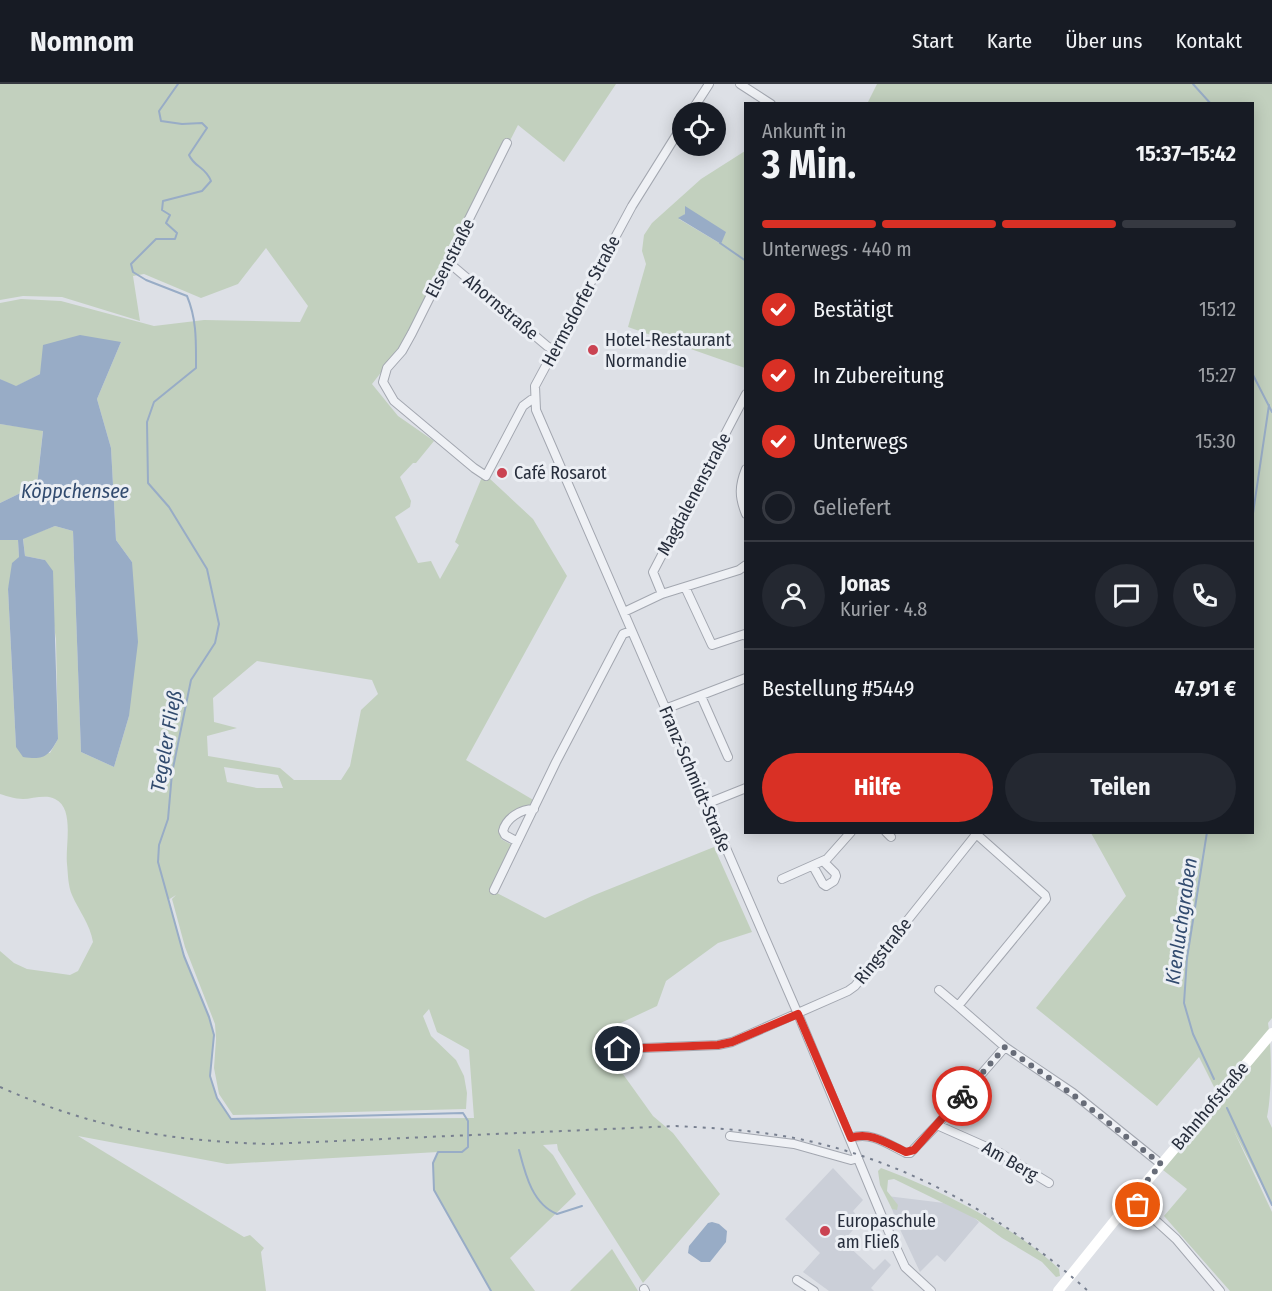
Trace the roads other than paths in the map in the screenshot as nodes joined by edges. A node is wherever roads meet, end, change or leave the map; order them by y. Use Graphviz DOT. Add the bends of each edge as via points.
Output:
graph roads {
  1 [pos="709,84"];
  2 [pos="740,84"];
  3 [pos="697,102"];
  4 [pos="768,102"];
  5 [pos="672,142"];
  6 [pos="507,143"];
  7 [pos="448,262"];
  8 [pos="554,350"];
  9 [pos="744,398"];
  10 [pos="535,399"];
  11 [pos="744,474"];
  12 [pos="486,476"];
  13 [pos="744,509"];
  14 [pos="744,566"];
  15 [pos="686,587"];
  16 [pos="662,594"];
  17 [pos="624,612"];
  18 [pos="631,631"];
  19 [pos="744,634"];
  20 [pos="744,679"];
  21 [pos="701,696"];
  22 [pos="665,709"];
  23 [pos="728,757"];
  24 [pos="744,789"];
  25 [pos="706,804"];
  26 [pos="534,809"];
  27 [pos="849,834"];
  28 [pos="975,834"];
  29 [pos="977,834"];
  30 [pos="516,841"];
  31 [pos="823,861"];
  32 [pos="813,866"];
  33 [pos="782,879"];
  34 [pos="494,890"];
  35 [pos="939,990"];
  36 [pos="958,1006"];
  37 [pos="798,1014"];
  38 [pos="1272,1033"];
  39 [pos="1005,1047"];
  40 [pos="618,1049"];
  41 [pos="937,1125"];
  42 [pos="730,1136"];
  43 [pos="851,1138"];
  44 [pos="858,1158"];
  45 [pos="1161,1164"];
  46 [pos="1049,1183"];
  47 [pos="1132,1199"];
  48 [pos="797,1280"];
  49 [pos="814,1291"];
  50 [pos="931,1291"];
  51 [pos="1058,1291"];
  52 [pos="1220,1291"];
  1 -- 3 [label="street"];
  2 -- 4 [label="street"];
  5 -- 8 [label="street, Hermsdorfer Straße" via="632,206"];
  6 -- 7 [label="street, Elsenstraße"];
  7 -- 8 [label="street, Ahornstraße"];
  7 -- 12 [label="street, Elsenstraße" via="402,351 387,368 383,382 394,401"];
  8 -- 10 [label="street, Hermsdorfer Straße" via="536,386"];
  9 -- 16 [label="street, Magdalenenstraße" via="653,572"];
  10 -- 12 [label="street, Hermsdorfer Straße" via="523,406"];
  10 -- 17 [label="street, Franz-Schmidt-Straße" via="536,410"];
  11 -- 13 [label="street" via="739,486"];
  14 -- 15 [label="street"];
  15 -- 16 [label="street"];
  15 -- 19 [label="street" via="712,645"];
  16 -- 17 [label="street"];
  17 -- 18 [label="street, Franz-Schmidt-Straße"];
  18 -- 22 [label="street, Franz-Schmidt-Straße"];
  18 -- 26 [label="street" via="623,634"];
  20 -- 21 [label="street"];
  21 -- 22 [label="street"];
  21 -- 23 [label="street"];
  22 -- 25 [label="street, Franz-Schmidt-Straße"];
  24 -- 25 [label="street"];
  25 -- 37 [label="street, Franz-Schmidt-Straße"];
  26 -- 30 [label="street"];
  26 -- 30 [label="street" via="504,824 505,835"];
  27 -- 31 [label="street"];
  28 -- 37 [label="street, Ringstraße" via="855,987"];
  29 -- 36 [label="street" via="1046,899"];
  30 -- 34 [label="street"];
  31 -- 32 [label="street"];
  31 -- 32 [label="street" via="836,876 830,885 823,884"];
  32 -- 33 [label="street"];
  35 -- 36 [label="street"];
  36 -- 39 [label="street"];
  37 -- 40 [label="street, Ringstraße" via="718,1045"];
  37 -- 43 [label="street, Franz-Schmidt-Straße"];
  38 -- 45 [label="street, Bahnhofstraße"];
  39 -- 41 [label="street"];
  39 -- 45 [label="street"];
  41 -- 43 [label="street" via="910,1153 870,1136"];
  41 -- 46 [label="street, Am Berg" via="1000,1153"];
  42 -- 44 [label="street" via="794,1144 851,1160"];
  43 -- 44 [label="street, Franz-Schmidt-Straße"];
  44 -- 50 [label="street, Franz-Schmidt-Straße" via="905,1267"];
  45 -- 47 [label="street, Bahnhofstraße"];
  47 -- 51 [label="street, Bahnhofstraße"];
  47 -- 52 [label="street" via="1176,1239"];
  48 -- 49 [label="street"];
}
